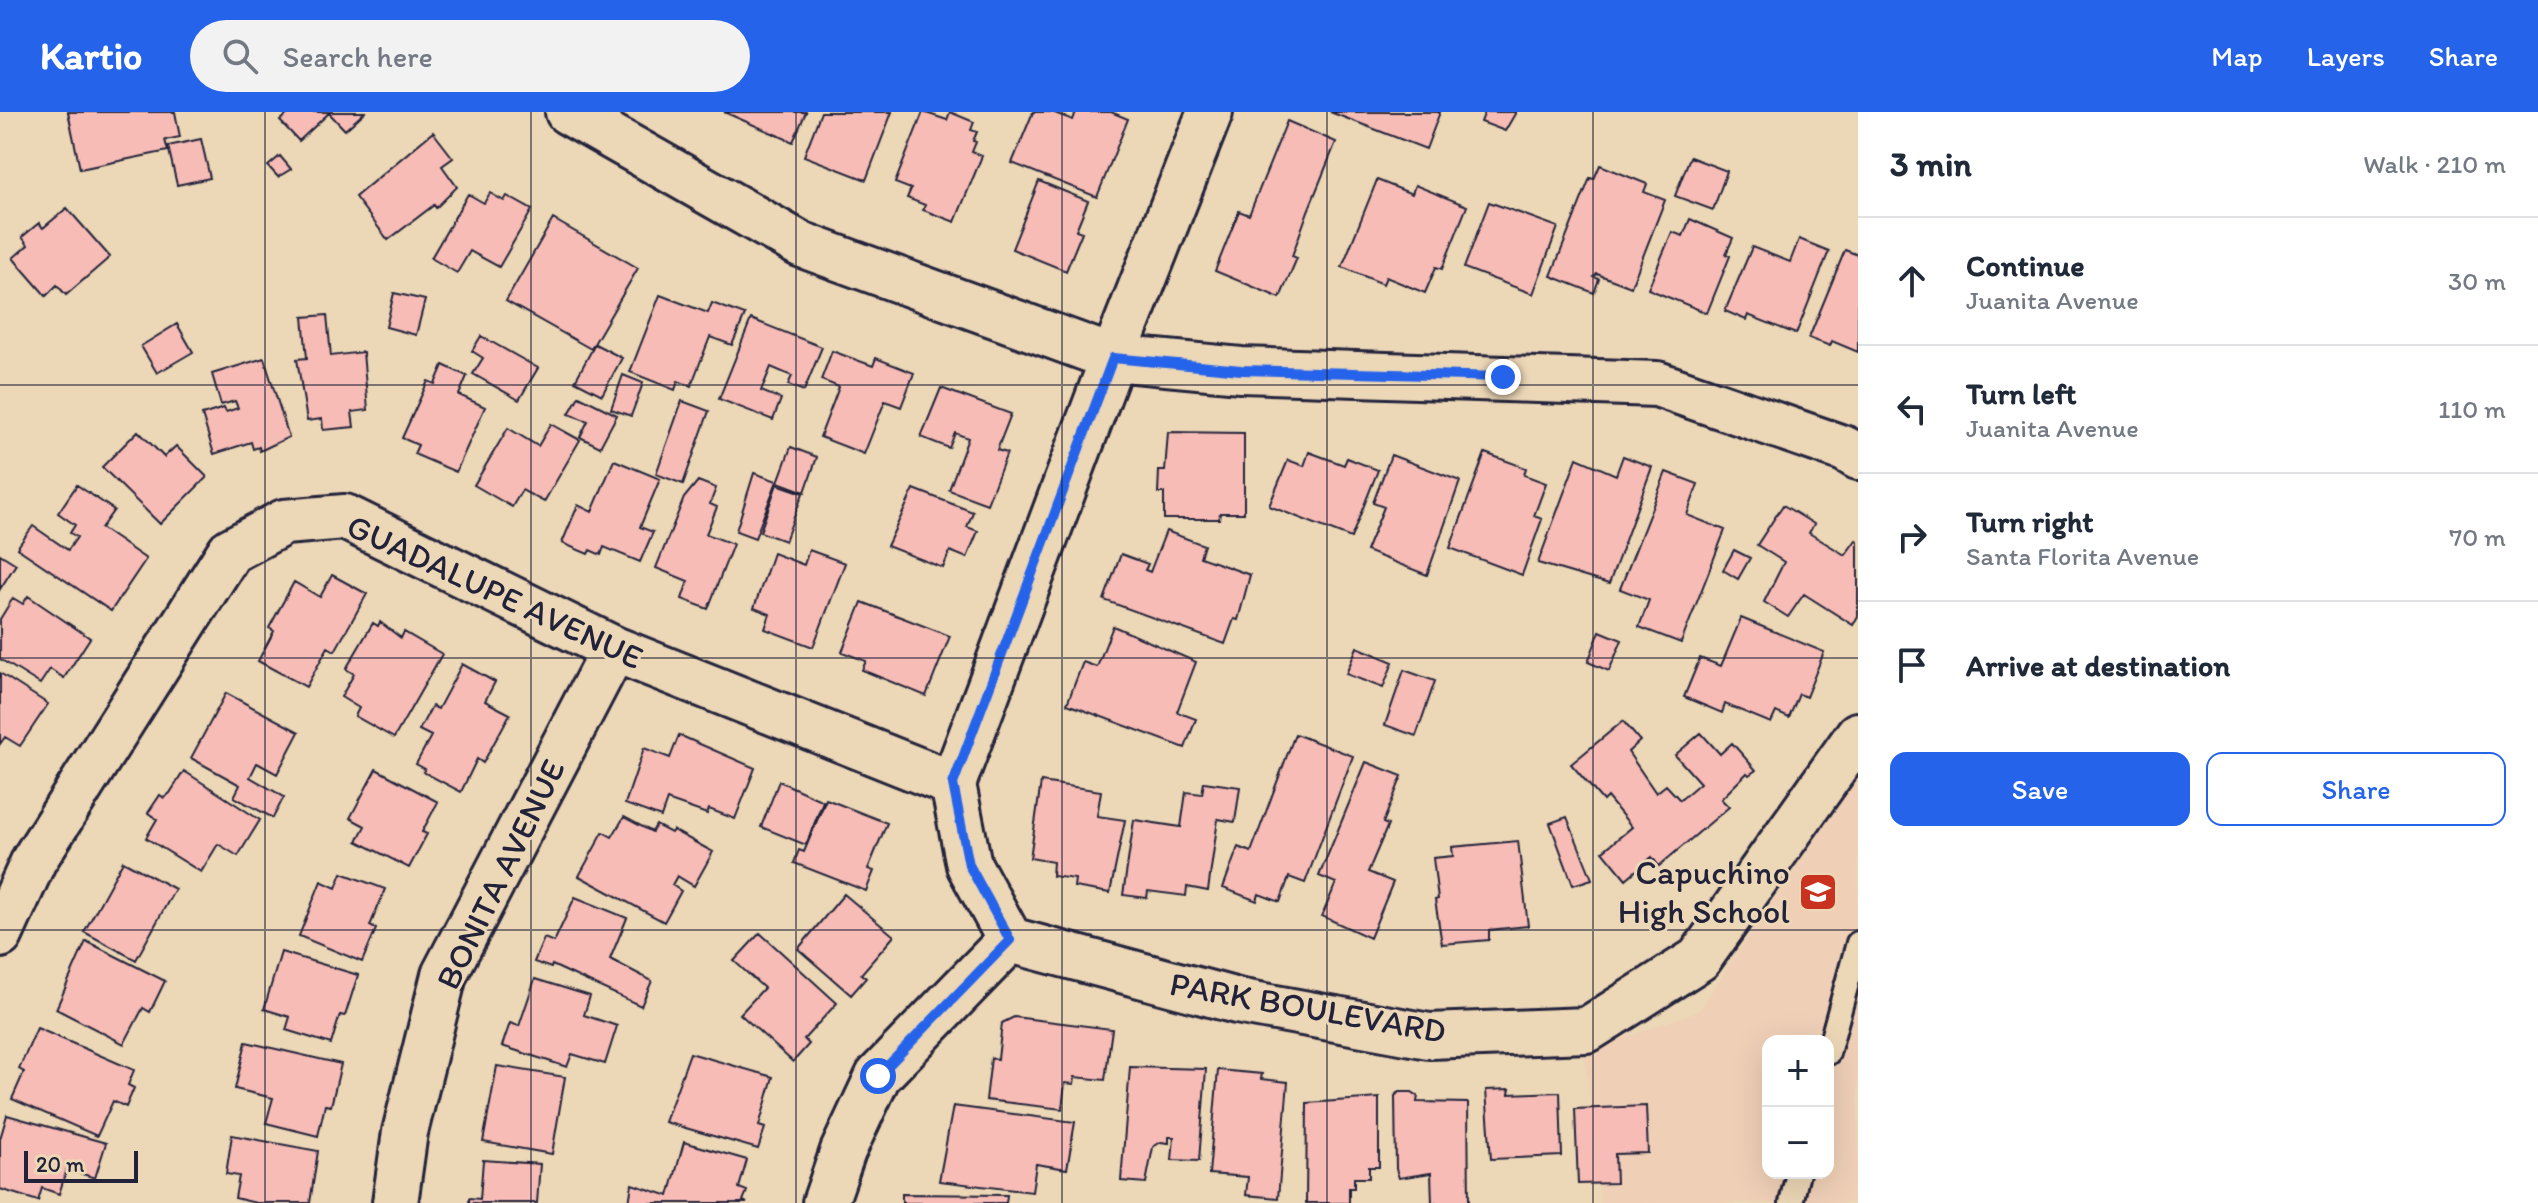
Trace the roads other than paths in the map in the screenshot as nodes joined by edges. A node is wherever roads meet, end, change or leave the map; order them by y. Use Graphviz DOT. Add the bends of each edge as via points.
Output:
graph roads {
  1 [pos="568,112"];
  2 [pos="1210,112"];
  3 [pos="1113,358"];
  4 [pos="1858,457"];
  5 [pos="614,649"];
  6 [pos="1858,735"];
  7 [pos="953,784"];
  8 [pos="0,935"];
  9 [pos="1010,940"];
  10 [pos="1858,943"];
  11 [pos="1833,1035"];
  12 [pos="1797,1179"];
  13 [pos="395,1203"];
  14 [pos="825,1203"];
  15 [pos="1791,1203"];
  1 -- 3 [label="street" via="800,244"];
  2 -- 3 [label="street"];
  3 -- 4 [label="street" via="1241,370 1657,384"];
  3 -- 7 [label="street"];
  5 -- 7 [label="street, GUADALUPE AVENUE"];
  5 -- 8 [label="street, GUADALUPE AVENUE" via="345,517 284,522 230,551 34,860"];
  5 -- 13 [label="street, BONITA AVENUE" via="444,975 405,1132"];
  6 -- 9 [label="street, PARK BOULEVARD" via="1699,959 1587,1030 1429,1036 1237,1001"];
  7 -- 9 [label="street" via="969,865"];
  9 -- 14 [label="street" via="878,1076"];
  10 -- 11 [label="lane"];
  12 -- 15 [label="lane"];
}
